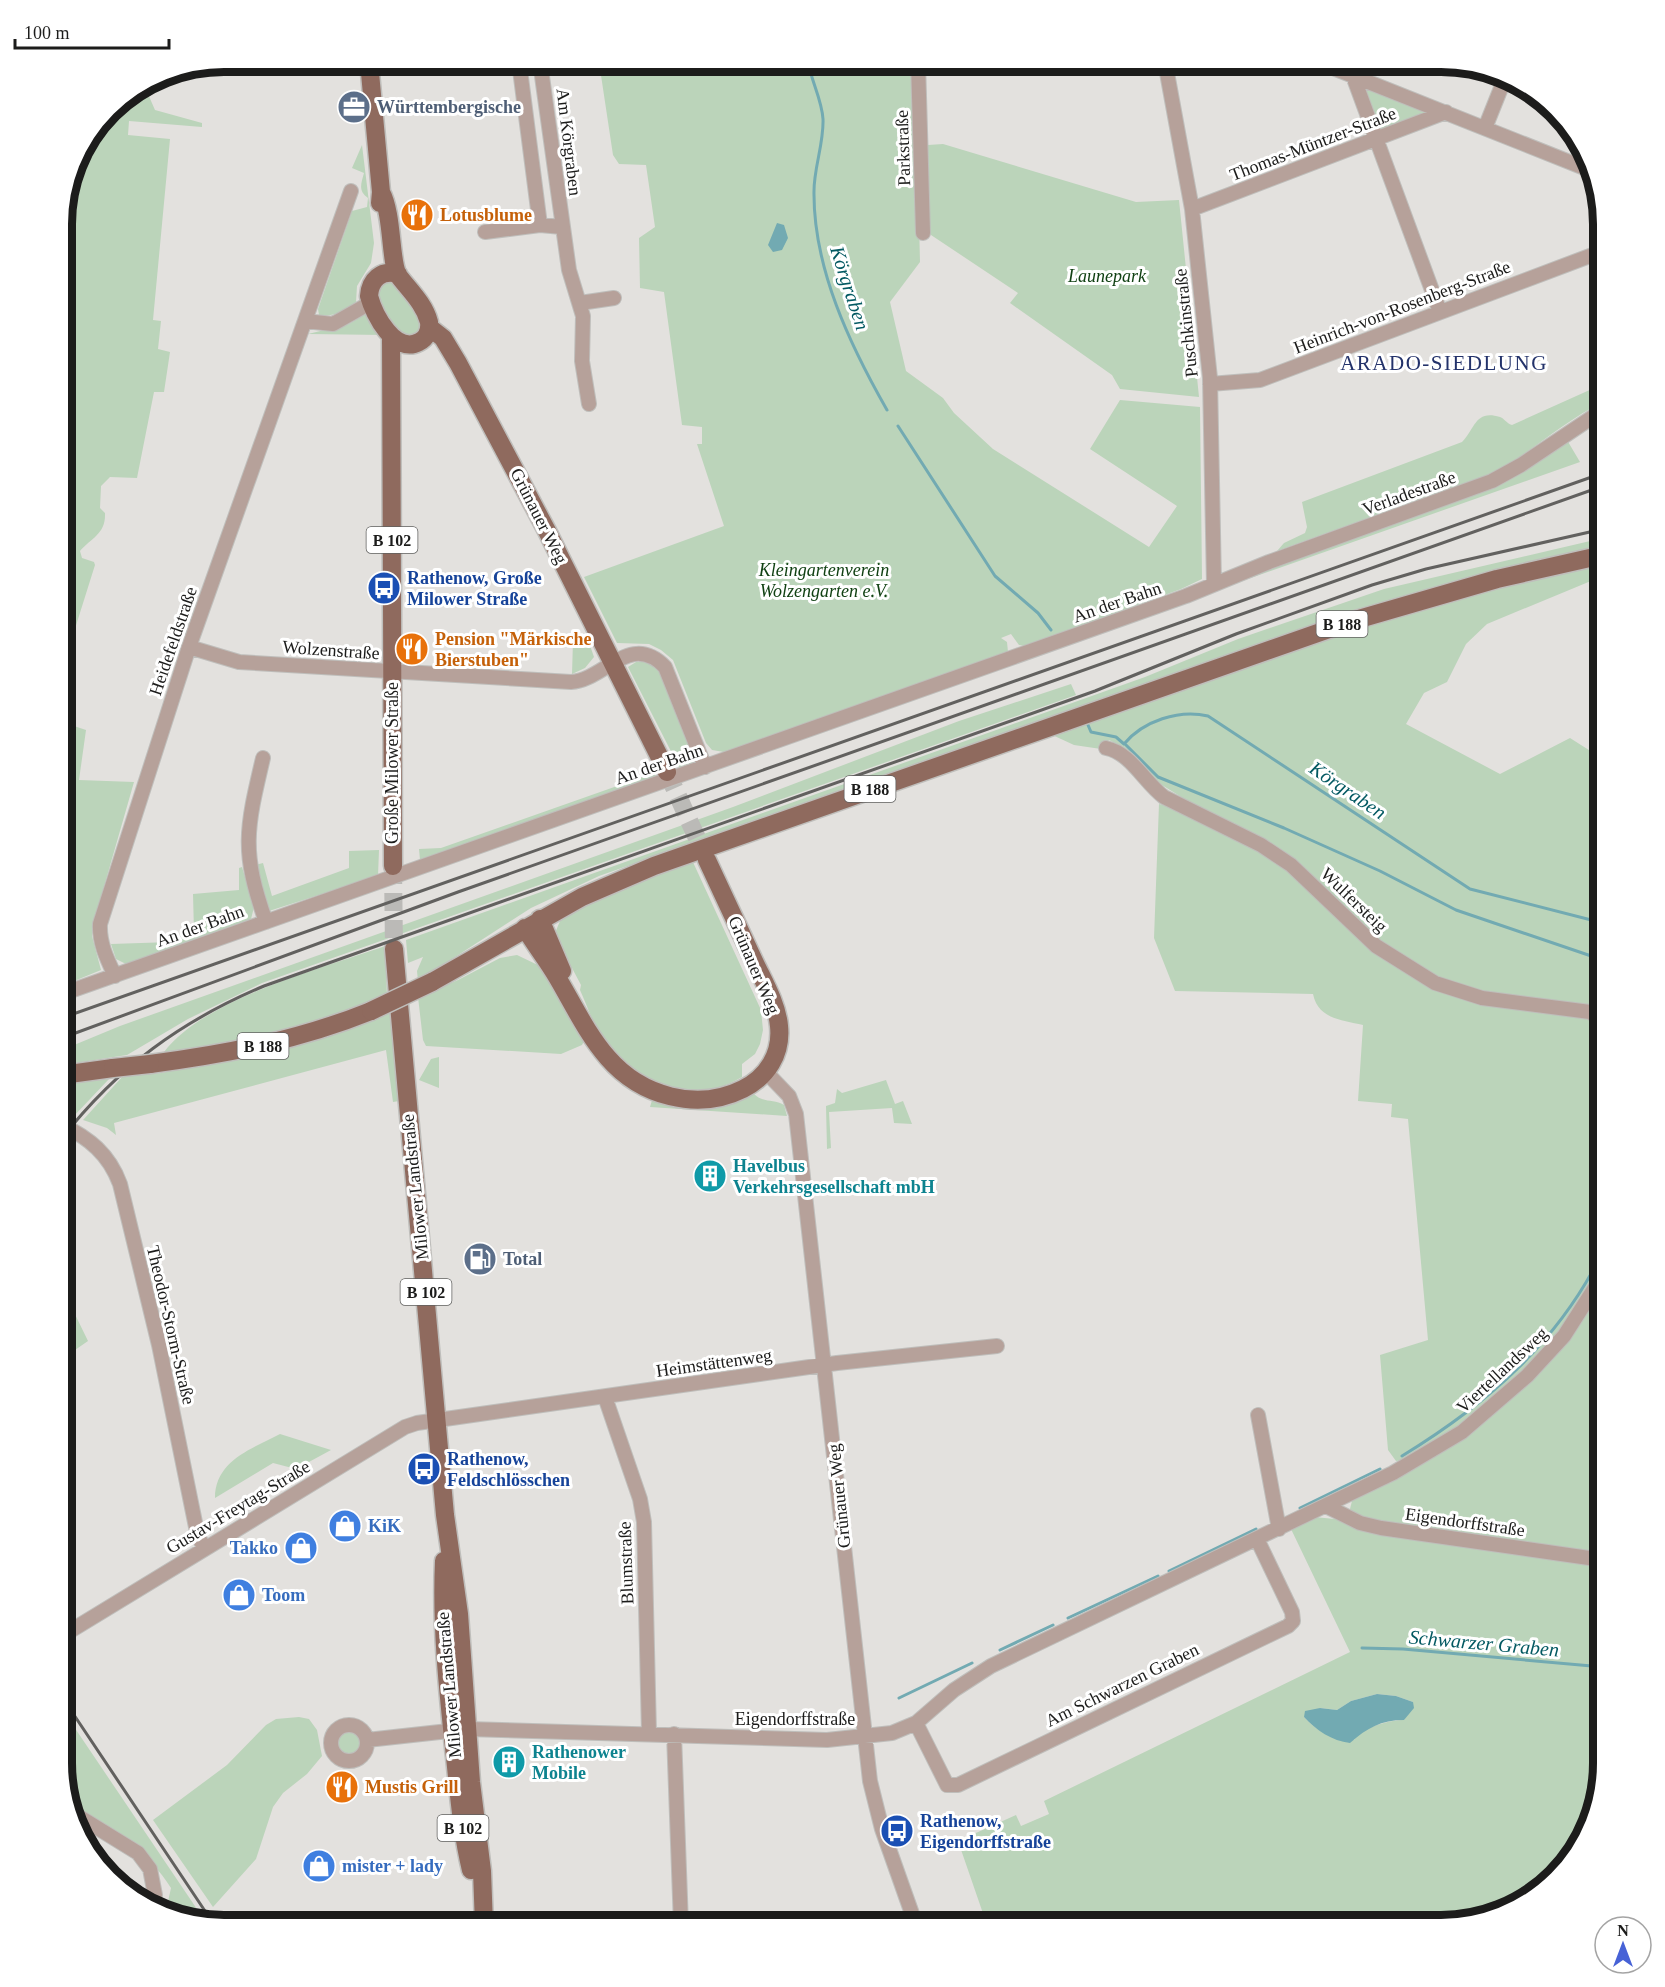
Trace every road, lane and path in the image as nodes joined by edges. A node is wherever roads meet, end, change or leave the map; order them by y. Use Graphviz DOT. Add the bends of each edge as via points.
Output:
graph roads {
  1 [pos="370,72"];
  2 [pos="520,72"];
  3 [pos="541,72"];
  4 [pos="918,72"];
  5 [pos="1167,72"];
  6 [pos="1343,72"];
  7 [pos="1353,76"];
  8 [pos="1502,85"];
  9 [pos="1446,112"];
  10 [pos="1485,128"];
  11 [pos="1376,139"];
  12 [pos="1581,167"];
  13 [pos="351,191"];
  14 [pos="381,192"];
  15 [pos="1192,209"];
  16 [pos="540,225"];
  17 [pos="562,227"];
  18 [pos="485,232"];
  19 [pos="923,233"];
  20 [pos="1593,255"];
  21 [pos="398,274"];
  22 [pos="379,275"];
  23 [pos="614,298"];
  24 [pos="370,303"];
  25 [pos="580,303"];
  26 [pos="1440,312"];
  27 [pos="305,321"];
  28 [pos="412,337"];
  29 [pos="1210,384"];
  30 [pos="589,404"];
  31 [pos="1593,417"];
  32 [pos="1593,557"];
  33 [pos="1214,584"];
  34 [pos="189,647"];
  35 [pos="612,662"];
  36 [pos="392,672"];
  37 [pos="1106,748"];
  38 [pos="263,758"];
  39 [pos="705,767"];
  40 [pos="667,772"];
  41 [pos="707,860"];
  42 [pos="393,866"];
  43 [pos="266,922"];
  44 [pos="532,923"];
  45 [pos="394,949"];
  46 [pos="540,954"];
  47 [pos="481,955"];
  48 [pos="115,976"];
  49 [pos="72,991"];
  50 [pos="1593,1014"];
  51 [pos="586,1028"];
  52 [pos="765,1072"];
  53 [pos="72,1074"];
  54 [pos="72,1130"];
  55 [pos="1593,1292"];
  56 [pos="997,1346"];
  57 [pos="825,1365"];
  58 [pos="605,1397"];
  59 [pos="1258,1415"];
  60 [pos="437,1420"];
  61 [pos="1371,1484"];
  62 [pos="1326,1506"];
  63 [pos="1279,1528"];
  64 [pos="1257,1539"];
  65 [pos="205,1548"];
  66 [pos="1593,1558"];
  67 [pos="72,1630"];
  68 [pos="916,1723"];
  69 [pos="460,1729"];
  70 [pos="649,1733"];
  71 [pos="674,1734"];
  72 [pos="865,1736"];
  73 [pos="367,1740"];
  74 [pos="83,1819"];
  75 [pos="155,1895"];
  76 [pos="484,1915"];
  77 [pos="681,1915"];
  78 [pos="912,1915"];
  1 -- 14 [label="main road, Große Milower Straße / B 102"];
  2 -- 16 [label="street"];
  3 -- 17 [label="street, Am Körgraben"];
  4 -- 19 [label="street, Parkstraße"];
  5 -- 15 [label="street, Puschkinstraße"];
  6 -- 7 [label="street"];
  7 -- 9 [label="street"];
  7 -- 11 [label="street"];
  8 -- 10 [label="street"];
  9 -- 10 [label="street"];
  9 -- 11 [label="street, Thomas-Müntzer-Straße"];
  10 -- 12 [label="street"];
  11 -- 15 [label="street, Thomas-Müntzer-Straße"];
  11 -- 26 [label="street"];
  13 -- 27 [label="street, Heidefeldstraße"];
  14 -- 21 [label="main road, Große Milower Straße / B 102" via="388,204"];
  14 -- 22 [label="main road, Große Milower Straße / B 102"];
  15 -- 29 [label="street, Puschkinstraße"];
  16 -- 17 [label="street"];
  16 -- 18 [label="street"];
  17 -- 25 [label="street, Am Körgraben" via="569,270"];
  20 -- 26 [label="street, Heinrich-von-Rosenberg-Straße"];
  21 -- 22 [label="main road"];
  21 -- 28 [label="main road, Große Milower Straße / B 102" via="428,315"];
  22 -- 24 [label="main road, Große Milower Straße / B 102" via="369,289"];
  23 -- 25 [label="street"];
  24 -- 27 [label="street" via="333,324"];
  24 -- 28 [label="main road"];
  25 -- 30 [label="street, Am Körgraben" via="582,361"];
  26 -- 29 [label="street, Heinrich-von-Rosenberg-Straße" via="1260,380"];
  27 -- 34 [label="street, Heidefeldstraße"];
  28 -- 35 [label="main road, Grünauer Weg" via="443,338"];
  28 -- 36 [label="main road, Große Milower Straße / B 102" via="389,355"];
  29 -- 33 [label="street, Puschkinstraße"];
  31 -- 33 [label="street, Verladestraße" via="1492,481"];
  32 -- 44 [label="main road, B 188" via="1497,579 1290,641 654,866"];
  33 -- 39 [label="street, An der Bahn"];
  34 -- 36 [label="street, Wolzenstraße" via="239,662"];
  34 -- 48 [label="street, Heidefeldstraße" via="100,924 99,936"];
  35 -- 36 [label="street, Wolzenstraße" via="577,682"];
  35 -- 39 [label="street" via="643,654 654,657 665,667"];
  35 -- 40 [label="main road, Grünauer Weg"];
  36 -- 42 [label="main road, Große Milower Straße / B 102"];
  37 -- 50 [label="street, Wulfersteig" via="1123,754 1164,797 1261,845 1291,865 1376,946 1435,983 1482,998"];
  38 -- 43 [label="street" via="250,815 247,854 252,885"];
  39 -- 43 [label="street, An der Bahn"];
  41 -- 52 [label="main road, Grünauer Weg" via="776,1010 777,1048"];
  43 -- 48 [label="street, An der Bahn"];
  44 -- 46 [label="main road"];
  44 -- 47 [label="main road, B 188"];
  44 -- 51 [label="main road"];
  45 -- 60 [label="main road, Milower Landstraße / B 102"];
  46 -- 47 [label="main road" via="519,947"];
  46 -- 51 [label="main road"];
  47 -- 53 [label="main road, B 188, bridge" via="432,982 333,1026 226,1054"];
  48 -- 49 [label="street, An der Bahn"];
  51 -- 52 [label="main road" via="620,1070 667,1096 693,1100 720,1097 751,1084"];
  52 -- 57 [label="street, Grünauer Weg" via="789,1096 796,1114"];
  54 -- 65 [label="street, Theodor-Storm-Straße" via="98,1148 114,1168 120,1184 159,1346 198,1537"];
  55 -- 61 [label="street, Viertellandsweg" via="1564,1336 1494,1407 1462,1432"];
  56 -- 57 [label="street, Heimstättenweg"];
  57 -- 58 [label="street, Heimstättenweg"];
  57 -- 72 [label="street, Grünauer Weg"];
  58 -- 60 [label="street, Heimstättenweg"];
  58 -- 70 [label="street, Blumstraße" via="640,1499 644,1522"];
  59 -- 63 [label="street"];
  60 -- 65 [label="street, Gustav-Freytag-Straße" via="405,1427"];
  60 -- 69 [label="main road, Milower Landstraße / B 102" via="445,1515 442,1618"];
  61 -- 62 [label="street, Eigendorffstraße"];
  62 -- 63 [label="street, Eigendorffstraße"];
  62 -- 66 [label="street, Eigendorffstraße" via="1360,1523 1381,1528"];
  63 -- 64 [label="street, Eigendorffstraße"];
  64 -- 68 [label="street, Eigendorffstraße" via="991,1666 954,1690"];
  64 -- 68 [label="street, Am Schwarzen Graben" via="1293,1615 1288,1626 951,1787"];
  65 -- 67 [label="street, Gustav-Freytag-Straße"];
  68 -- 72 [label="street, Eigendorffstraße" via="892,1733"];
  69 -- 70 [label="street, Eigendorffstraße"];
  69 -- 73 [label="street, Eigendorffstraße"];
  69 -- 76 [label="main road, Milower Landstraße / B 102" via="482,1871"];
  70 -- 71 [label="street, Eigendorffstraße"];
  71 -- 72 [label="street, Eigendorffstraße" via="827,1740"];
  71 -- 77 [label="street"];
  72 -- 78 [label="street, Grünauer Weg" via="874,1804"];
  74 -- 75 [label="street" via="138,1853 150,1869"];
}
